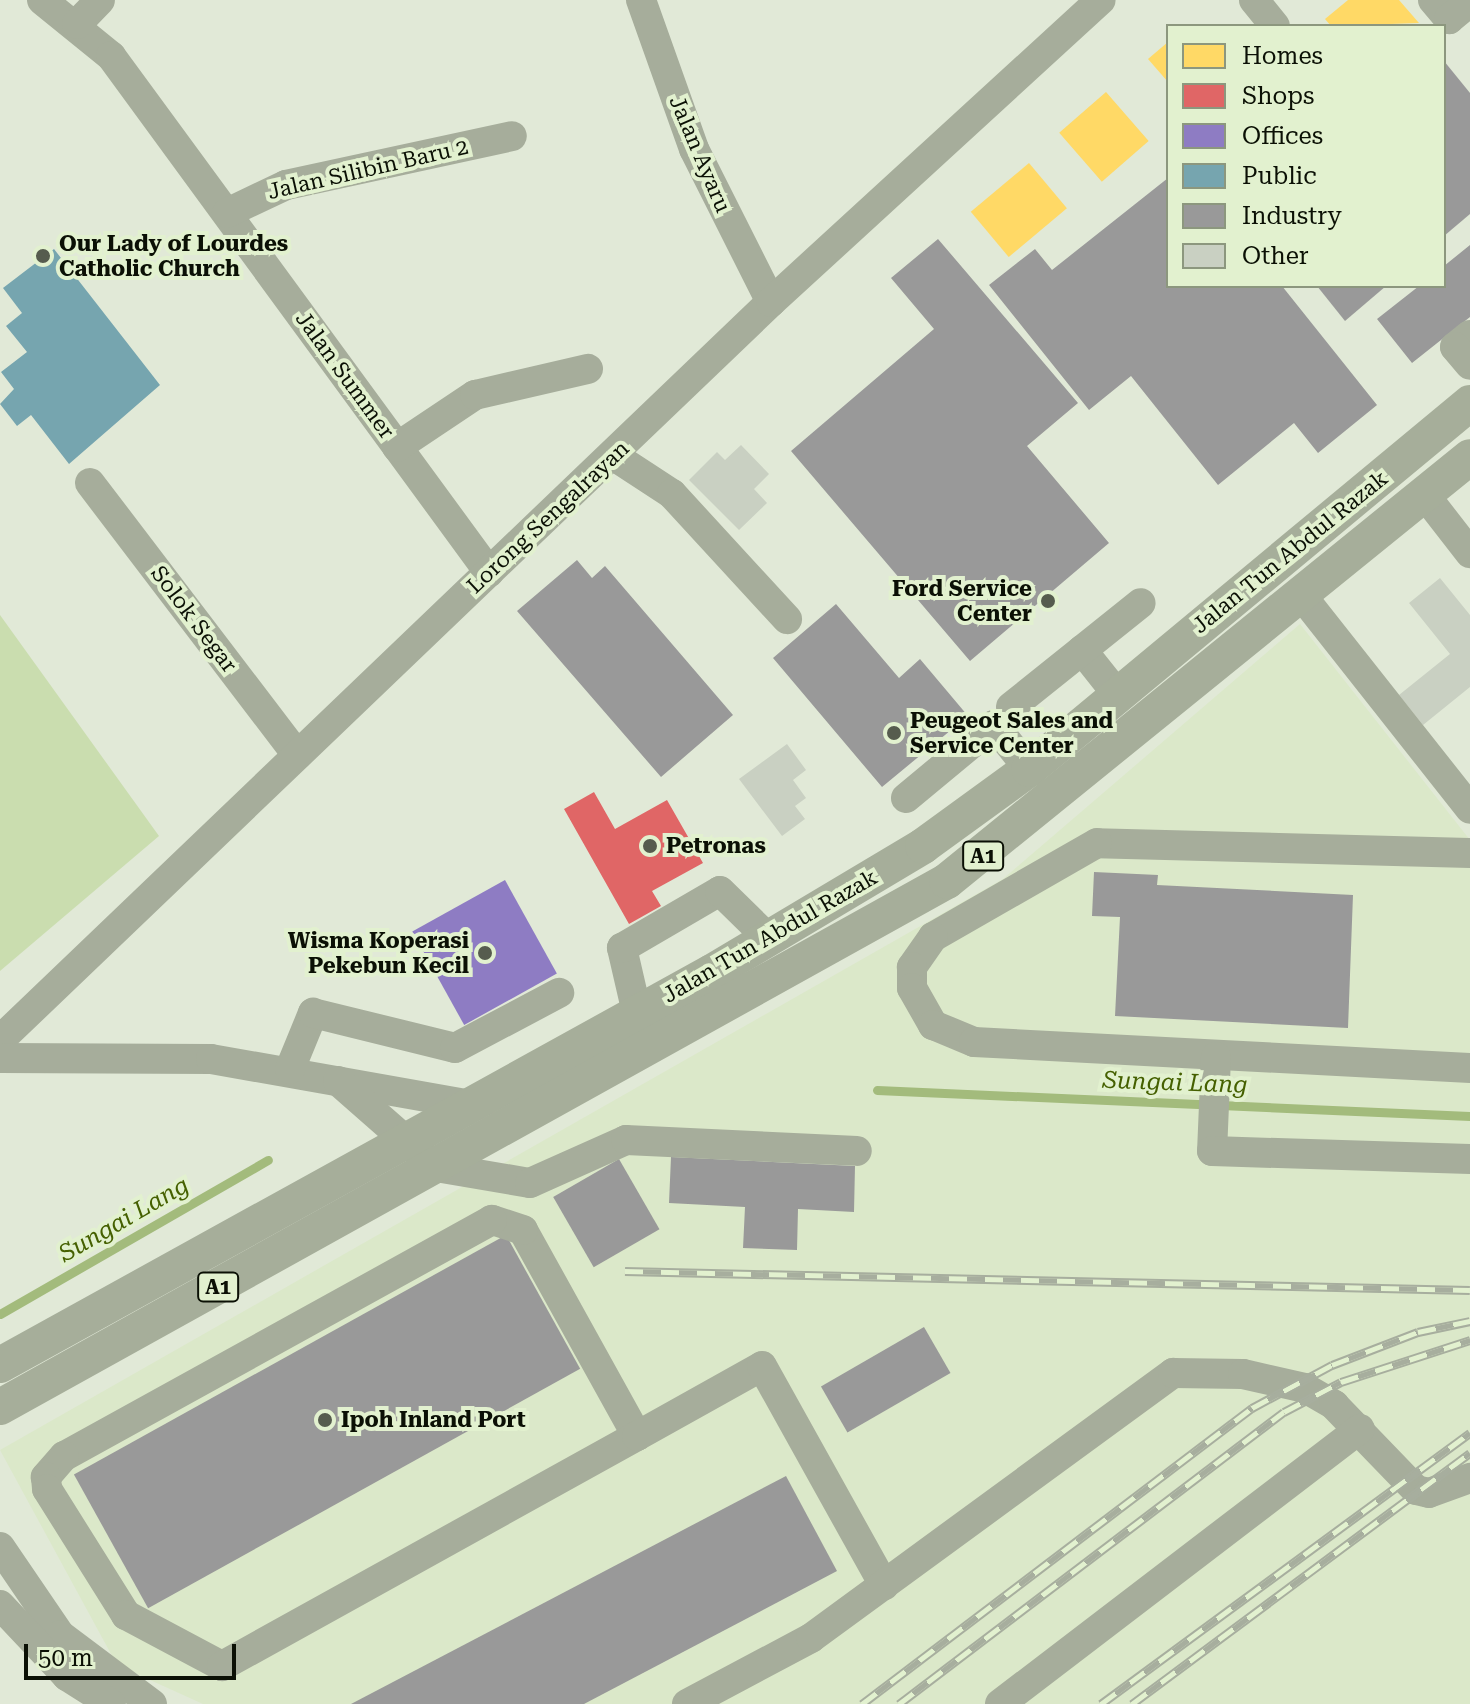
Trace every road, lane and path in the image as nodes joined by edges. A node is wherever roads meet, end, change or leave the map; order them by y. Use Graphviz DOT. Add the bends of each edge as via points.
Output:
graph roads {
  1 [pos="42,0"];
  2 [pos="100,0"];
  3 [pos="641,0"];
  4 [pos="1101,0"];
  5 [pos="1254,0"];
  6 [pos="1433,0"];
  7 [pos="1470,2"];
  8 [pos="77,24"];
  9 [pos="1273,24"];
  10 [pos="512,136"];
  11 [pos="227,213"];
  12 [pos="771,302"];
  13 [pos="1470,335"];
  14 [pos="1470,365"];
  15 [pos="588,369"];
  16 [pos="1470,403"];
  17 [pos="397,447"];
  18 [pos="614,456"];
  19 [pos="1470,457"];
  20 [pos="90,483"];
  21 [pos="1424,494"];
  22 [pos="1467,541"];
  23 [pos="489,572"];
  24 [pos="1302,596"];
  25 [pos="1141,603"];
  26 [pos="787,619"];
  27 [pos="1082,650"];
  28 [pos="1117,694"];
  29 [pos="1011,707"];
  30 [pos="297,755"];
  31 [pos="1029,769"];
  32 [pos="906,798"];
  33 [pos="1470,809"];
  34 [pos="1470,853"];
  35 [pos="769,939"];
  36 [pos="559,993"];
  37 [pos="637,1013"];
  38 [pos="0,1040"];
  39 [pos="0,1058"];
  40 [pos="1470,1068"];
  41 [pos="290,1069"];
  42 [pos="1215,1071"];
  43 [pos="338,1081"];
  44 [pos="467,1104"];
  45 [pos="407,1137"];
  46 [pos="857,1151"];
  47 [pos="1470,1159"];
  48 [pos="436,1167"];
  49 [pos="0,1365"];
  50 [pos="0,1407"];
  51 [pos="1360,1429"];
  52 [pos="637,1436"];
  53 [pos="1470,1478"];
  54 [pos="0,1547"];
  55 [pos="884,1585"];
  56 [pos="5,1621"];
  57 [pos="811,1638"];
  58 [pos="111,1704"];
  59 [pos="152,1704"];
  60 [pos="687,1704"];
  61 [pos="722,1704"];
  62 [pos="1000,1704"];
  1 -- 8 [label="street, Jalan Summer"];
  2 -- 8 [label="street"];
  3 -- 12 [label="street, Jalan Ayaru" via="694,149"];
  4 -- 12 [label="street, Lorong Sengalrayan"];
  5 -- 9 [label="street"];
  6 -- 7 [label="street" via="1449,19"];
  8 -- 11 [label="street, Jalan Summer" via="111,56"];
  10 -- 11 [label="street, Jalan Silibin Baru 2" via="286,185"];
  11 -- 17 [label="street, Jalan Summer"];
  12 -- 18 [label="street, Lorong Sengalrayan"];
  13 -- 14 [label="street" via="1455,347"];
  15 -- 17 [label="street" via="475,395"];
  16 -- 28 [label="main road, Jalan Tun Abdul Razak / A1"];
  17 -- 23 [label="street, Jalan Summer"];
  18 -- 23 [label="street, Lorong Sengalrayan"];
  18 -- 26 [label="street" via="672,494"];
  19 -- 21 [label="main road, Jalan Tun Abdul Razak / A1"];
  20 -- 30 [label="street, Solok Segar"];
  21 -- 22 [label="street"];
  21 -- 24 [label="main road, Jalan Tun Abdul Razak / A1"];
  23 -- 30 [label="street, Lorong Sengalrayan"];
  24 -- 33 [label="street"];
  24 -- 48 [label="main road, Jalan Tun Abdul Razak / A1" via="947,881"];
  25 -- 27 [label="street"];
  27 -- 28 [label="street"];
  27 -- 29 [label="street"];
  28 -- 31 [label="main road, Jalan Tun Abdul Razak / A1"];
  30 -- 38 [label="street, Lorong Sengalrayan"];
  31 -- 32 [label="street" via="994,725"];
  31 -- 35 [label="main road, Jalan Tun Abdul Razak / A1" via="923,846"];
  34 -- 42 [label="street" via="1097,843 933,937 912,967 919,1009 953,1037"];
  35 -- 37 [label="main road, Jalan Tun Abdul Razak / A1"];
  35 -- 37 [label="street" via="720,891 622,948"];
  36 -- 41 [label="street" via="455,1048 313,1013"];
  37 -- 44 [label="main road, Jalan Tun Abdul Razak / A1"];
  39 -- 41 [label="street" via="211,1059"];
  40 -- 42 [label="street"];
  41 -- 43 [label="street"];
  42 -- 47 [label="street" via="1212,1151"];
  43 -- 44 [label="street"];
  43 -- 45 [label="street"];
  44 -- 45 [label="main road, Jalan Tun Abdul Razak / A1"];
  45 -- 48 [label="street"];
  45 -- 49 [label="main road, Jalan Tun Abdul Razak / A1"];
  46 -- 48 [label="street" via="626,1140 530,1183"];
  48 -- 50 [label="main road, Jalan Tun Abdul Razak / A1"];
  51 -- 53 [label="street" via="1416,1490 1429,1493"];
  51 -- 55 [label="street" via="1334,1405 1275,1378 1173,1373"];
  51 -- 62 [label="street"];
  52 -- 52 [label="street" via="222,1666 148,1629 108,1597 46,1477 64,1456 492,1220 523,1230"];
  52 -- 55 [label="street" via="762,1366"];
  54 -- 59 [label="street" via="60,1635"];
  55 -- 57 [label="street"];
  56 -- 58 [label="street" via="67,1676"];
  57 -- 60 [label="street"];
  57 -- 61 [label="street"];
}
